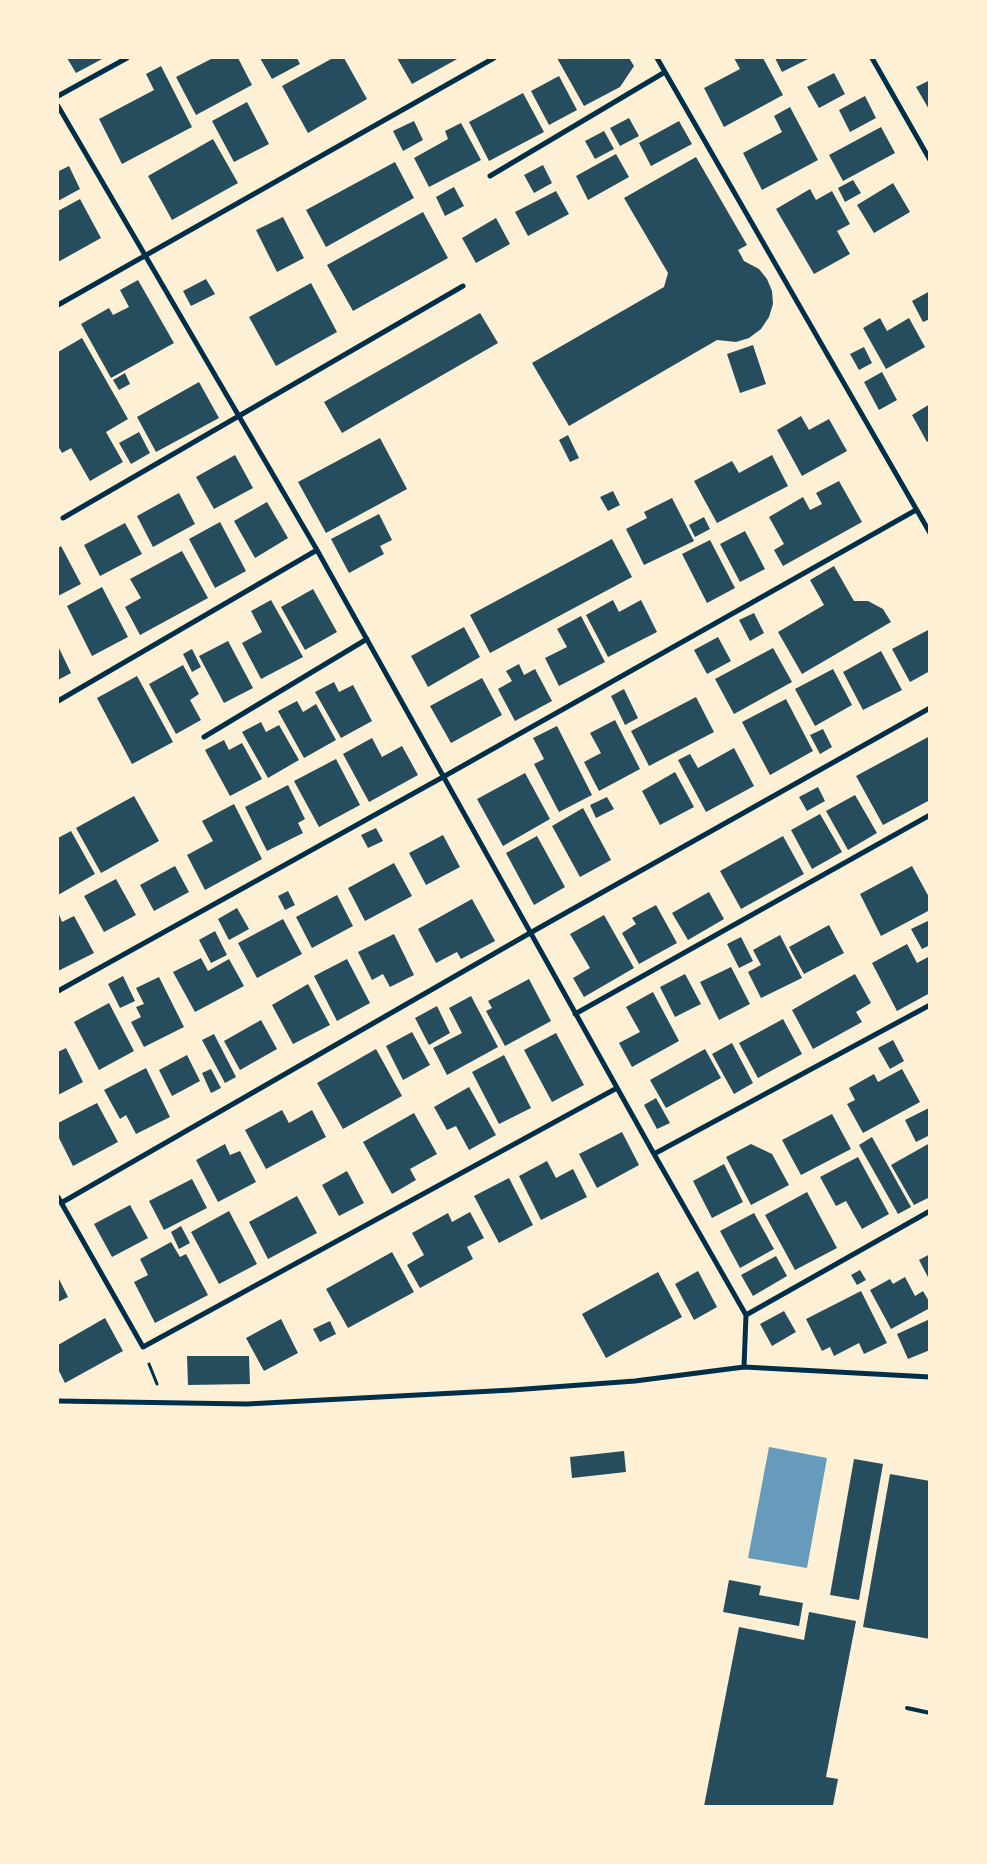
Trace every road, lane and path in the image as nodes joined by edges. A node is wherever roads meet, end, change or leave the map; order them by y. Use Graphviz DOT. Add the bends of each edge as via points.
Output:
graph roads {
  1 [pos="127,58"];
  2 [pos="494,58"];
  3 [pos="657,58"];
  4 [pos="872,58"];
  5 [pos="665,72"];
  6 [pos="58,96"];
  7 [pos="58,106"];
  8 [pos="930,160"];
  9 [pos="490,176"];
  10 [pos="144,257"];
  11 [pos="463,286"];
  12 [pos="58,305"];
  13 [pos="241,417"];
  14 [pos="916,510"];
  15 [pos="63,518"];
  16 [pos="930,533"];
  17 [pos="317,550"];
  18 [pos="366,639"];
  19 [pos="58,701"];
  20 [pos="930,708"];
  21 [pos="204,737"];
  22 [pos="443,777"];
  23 [pos="930,815"];
  24 [pos="530,933"];
  25 [pos="58,991"];
  26 [pos="930,1005"];
  27 [pos="575,1014"];
  28 [pos="617,1088"];
  29 [pos="654,1154"];
  30 [pos="58,1197"];
  31 [pos="61,1203"];
  32 [pos="930,1211"];
  33 [pos="746,1315"];
  34 [pos="143,1347"];
  35 [pos="744,1367"];
  36 [pos="930,1376"];
  37 [pos="58,1401"];
  38 [pos="164,1403"];
  39 [pos="907,1708"];
  40 [pos="930,1713"];
  1 -- 6 [label="street"];
  2 -- 10 [label="street"];
  3 -- 5 [label="street"];
  4 -- 8 [label="street"];
  5 -- 9 [label="street"];
  5 -- 14 [label="street"];
  7 -- 10 [label="street"];
  10 -- 12 [label="street"];
  10 -- 13 [label="street"];
  11 -- 13 [label="street"];
  13 -- 15 [label="street"];
  13 -- 17 [label="street"];
  14 -- 16 [label="street"];
  14 -- 22 [label="street"];
  17 -- 18 [label="street"];
  17 -- 19 [label="street"];
  18 -- 21 [label="street"];
  18 -- 22 [label="street"];
  20 -- 24 [label="street"];
  22 -- 24 [label="street"];
  22 -- 25 [label="street"];
  23 -- 27 [label="street"];
  24 -- 27 [label="street"];
  24 -- 31 [label="street"];
  26 -- 29 [label="street"];
  27 -- 28 [label="street"];
  28 -- 29 [label="street"];
  28 -- 34 [label="street"];
  29 -- 33 [label="street"];
  30 -- 31 [label="street"];
  31 -- 34 [label="street"];
  32 -- 33 [label="street"];
  33 -- 35 [label="street"];
  34 -- 38 [label="path"];
  35 -- 36 [label="street"];
  35 -- 38 [label="street" via="635,1381 512,1390 247,1404"];
  37 -- 38 [label="street"];
  39 -- 40 [label="lane"];
}
